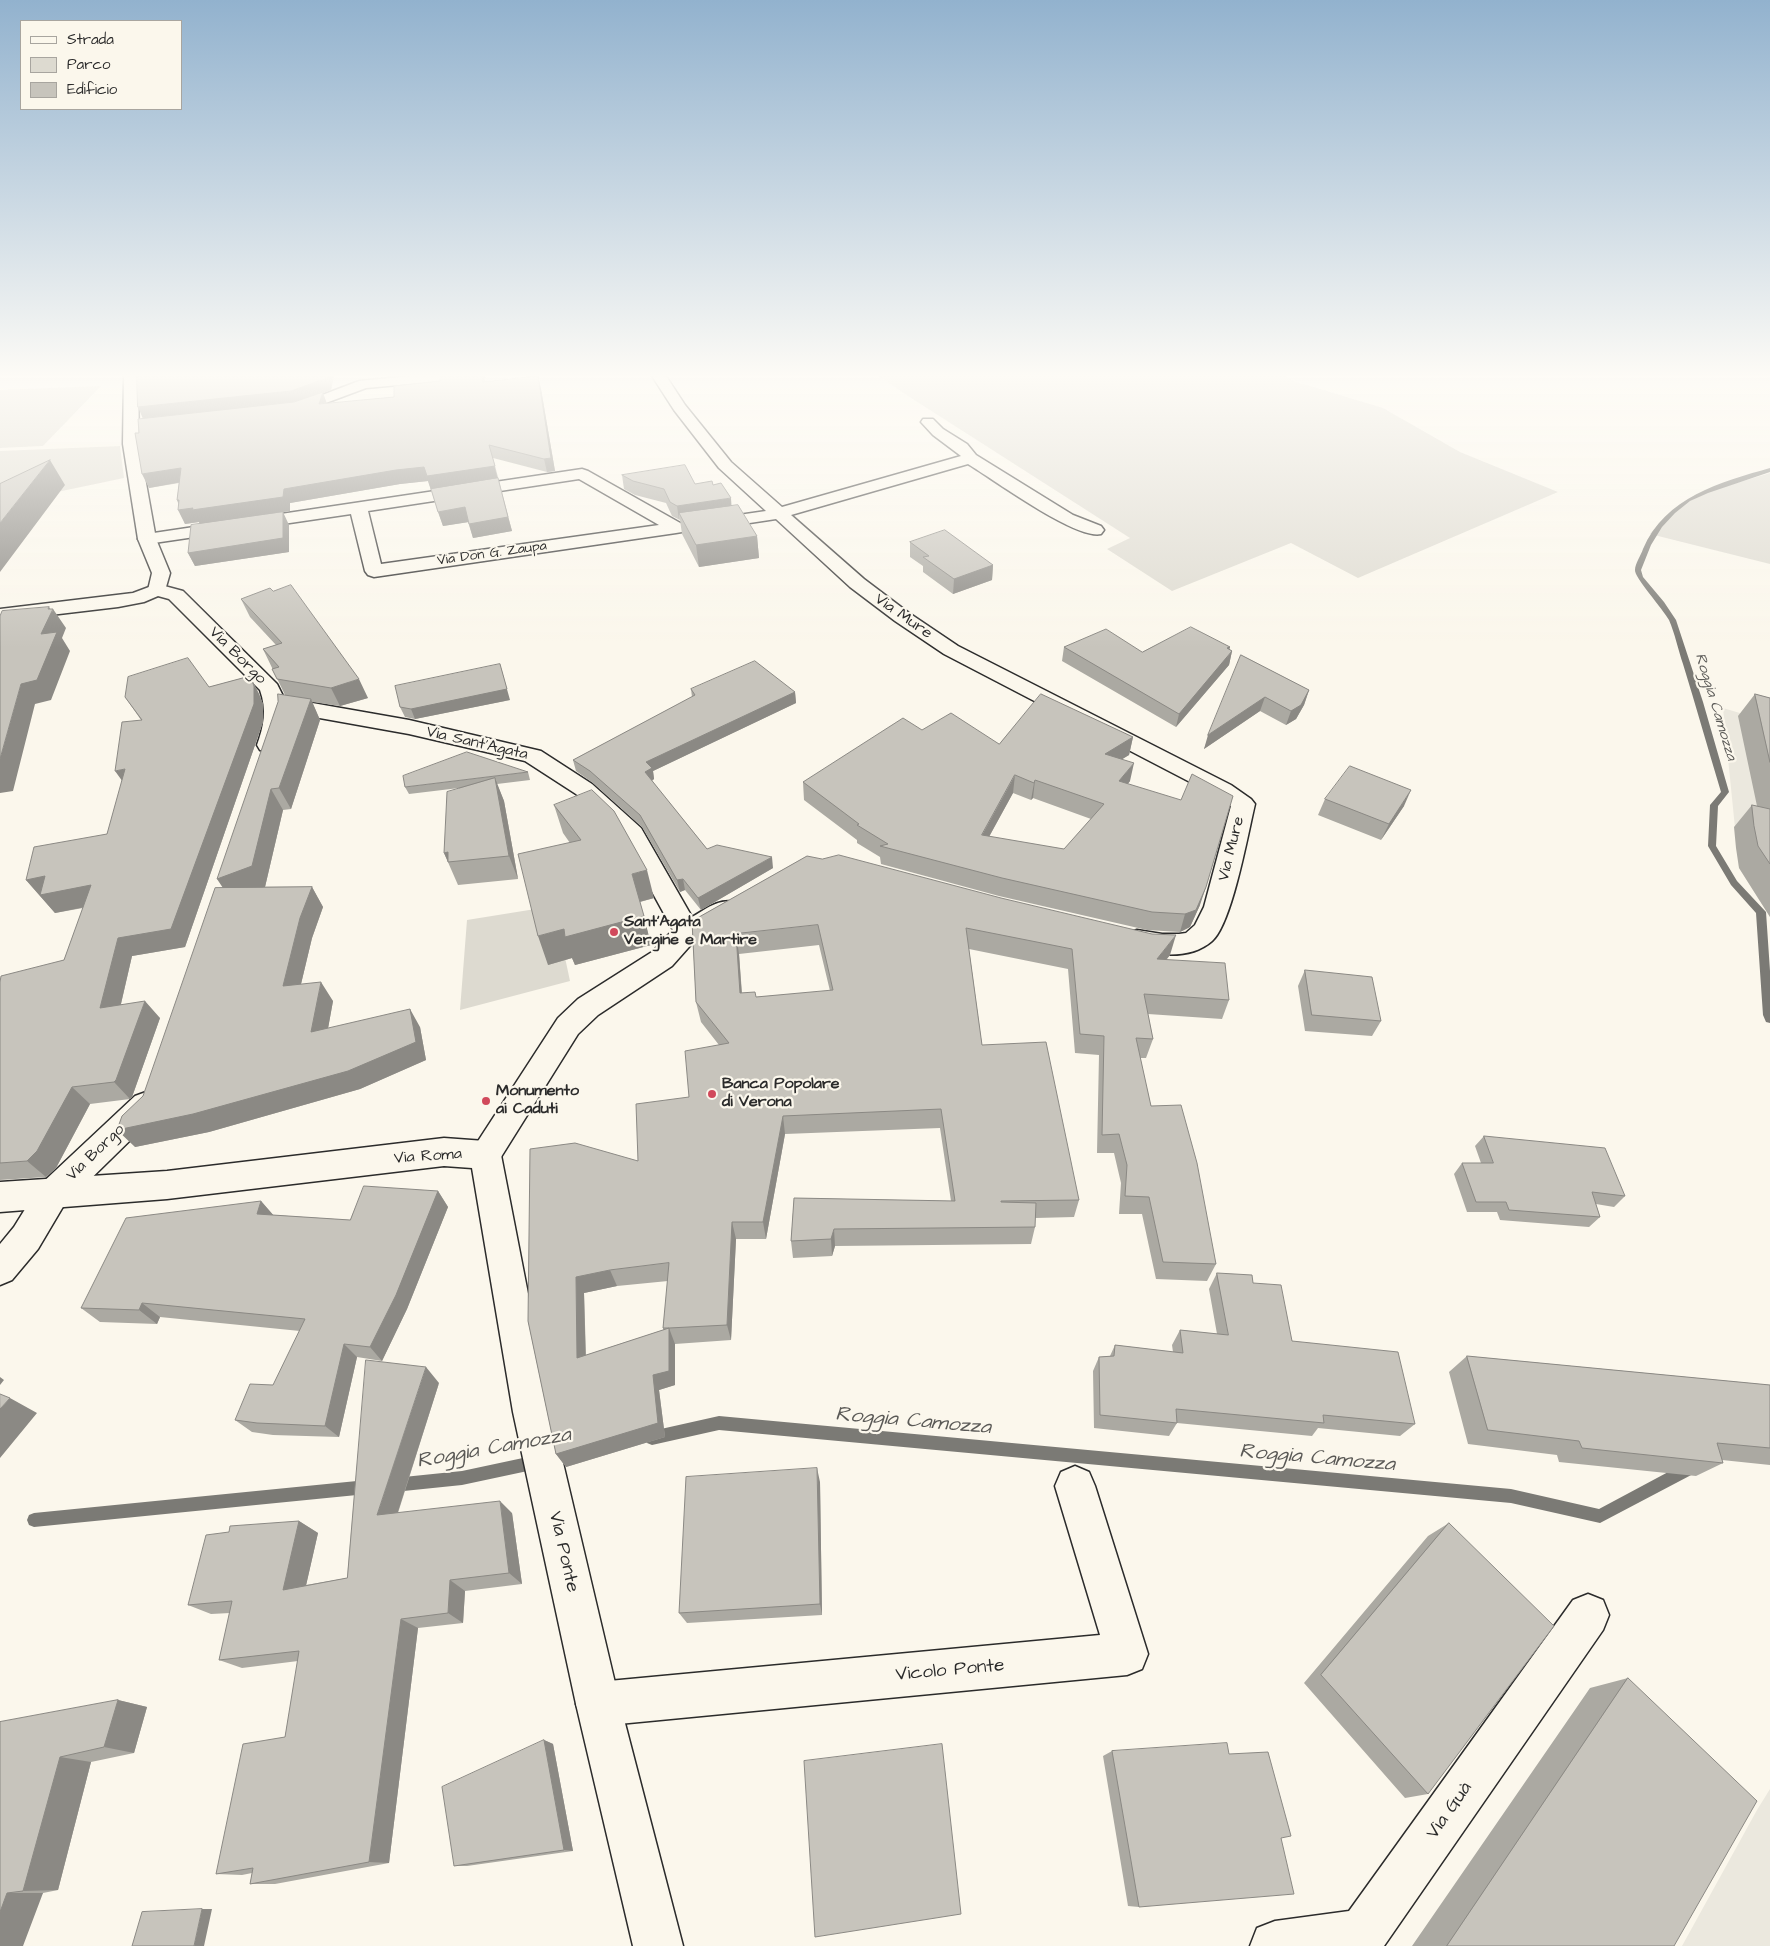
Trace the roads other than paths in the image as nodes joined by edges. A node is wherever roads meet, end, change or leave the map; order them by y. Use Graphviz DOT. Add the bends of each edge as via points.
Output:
graph roads {
  1 [pos="135,467"];
  2 [pos="727,467"];
  3 [pos="940,467"];
  4 [pos="984,467"];
  5 [pos="358,506"];
  6 [pos="777,514"];
  7 [pos="676,528"];
  8 [pos="1095,530"];
  9 [pos="147,539"];
  10 [pos="157,590"];
  11 [pos="4,615"];
  12 [pos="0,636"];
  13 [pos="276,704"];
  14 [pos="260,769"];
  15 [pos="746,898"];
  16 [pos="687,932"];
  17 [pos="1119,936"];
  18 [pos="153,1086"];
  19 [pos="485,1155"];
  20 [pos="52,1194"];
  21 [pos="0,1197"];
  22 [pos="0,1269"];
  23 [pos="1075,1486"];
  24 [pos="1588,1615"];
  25 [pos="598,1704"];
  26 [pos="658,1946"];
  27 [pos="1275,1946"];
  1 -- 9 [label="street"];
  2 -- 6 [label="street, Via Mure"];
  3 -- 6 [label="street, Via Don G. Zaupa"];
  4 -- 8 [label="street" via="1067,519"];
  5 -- 7 [label="street" via="582,474"];
  5 -- 7 [label="street, Via Don G. Zaupa" via="374,571"];
  5 -- 9 [label="street"];
  6 -- 7 [label="street, Via Don G. Zaupa"];
  6 -- 17 [label="street, Via Mure" via="857,583 951,650 1243,804 1217,907 1202,934 1182,944"];
  9 -- 10 [label="street" via="161,572"];
  10 -- 11 [label="street" via="137,598"];
  10 -- 13 [label="street, Via Borgo" via="176,595 270,688"];
  11 -- 12 [label="street"];
  13 -- 14 [label="street, Via Borgo" via="276,722"];
  13 -- 16 [label="street, Via Sant'Agata" via="409,727 533,756 584,789 632,834"];
  15 -- 16 [label="street, Via Roma"];
  16 -- 19 [label="street, Via Roma" via="662,959 588,1007 568,1026"];
  18 -- 20 [label="street, Via Borgo" via="147,1105"];
  19 -- 20 [label="street, Via Roma" via="444,1152 198,1183"];
  19 -- 25 [label="street, Via Ponte" via="532,1412"];
  20 -- 21 [label="street, Via Roma"];
  20 -- 22 [label="street, Via Borgo" via="26,1238"];
  23 -- 25 [label="street, Vicolo Ponte" via="1127,1654"];
  24 -- 27 [label="street, Via Guà" via="1363,1934"];
  25 -- 26 [label="street, Via Ponte"];
}
